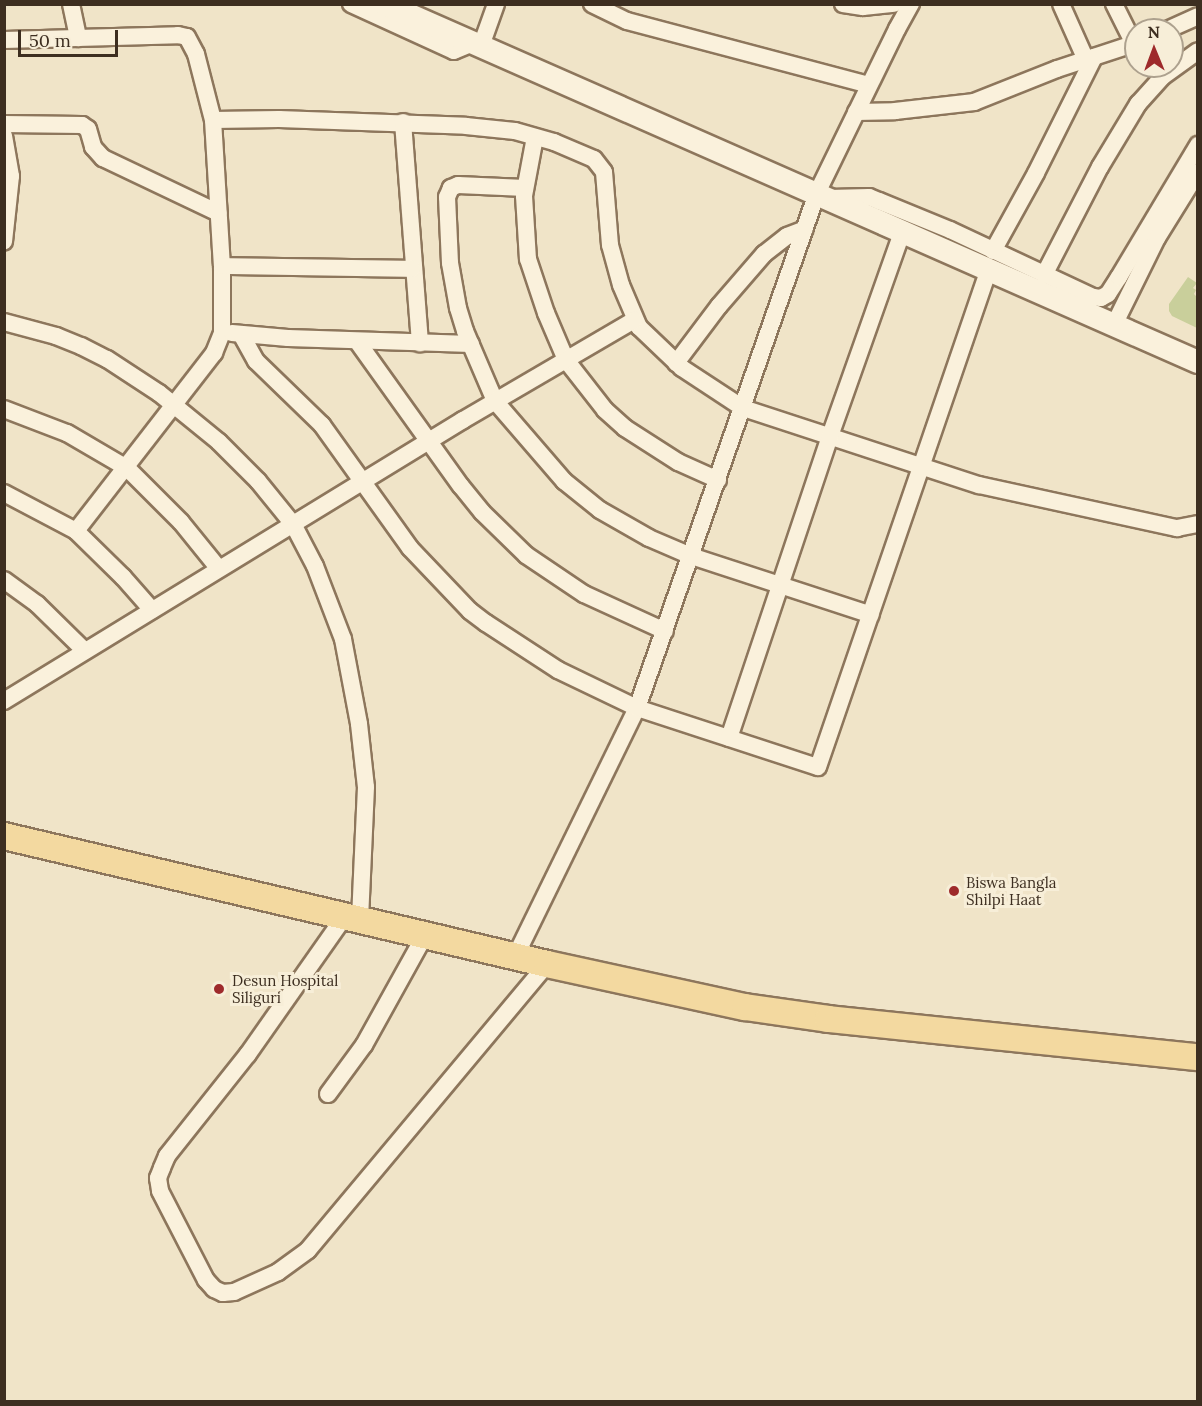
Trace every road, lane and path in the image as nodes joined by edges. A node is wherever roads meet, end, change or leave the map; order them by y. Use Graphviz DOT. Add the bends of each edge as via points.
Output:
graph roads {
  1 [pos="71,4"];
  2 [pos="351,4"];
  3 [pos="386,4"];
  4 [pos="496,4"];
  5 [pos="592,4"];
  6 [pos="843,4"];
  7 [pos="894,4"];
  8 [pos="911,4"];
  9 [pos="1061,4"];
  10 [pos="1114,4"];
  11 [pos="1124,23"];
  12 [pos="78,38"];
  13 [pos="4,40"];
  14 [pos="477,44"];
  15 [pos="1124,47"];
  16 [pos="1197,51"];
  17 [pos="1090,58"];
  18 [pos="869,86"];
  19 [pos="856,112"];
  20 [pos="213,120"];
  21 [pos="403,122"];
  22 [pos="4,124"];
  23 [pos="4,136"];
  24 [pos="535,137"];
  25 [pos="1197,145"];
  26 [pos="1197,172"];
  27 [pos="525,188"];
  28 [pos="823,196"];
  29 [pos="219,213"];
  30 [pos="805,229"];
  31 [pos="903,230"];
  32 [pos="4,242"];
  33 [pos="991,260"];
  34 [pos="222,266"];
  35 [pos="412,269"];
  36 [pos="1044,274"];
  37 [pos="634,320"];
  38 [pos="4,322"];
  39 [pos="1114,325"];
  40 [pos="222,333"];
  41 [pos="241,334"];
  42 [pos="357,340"];
  43 [pos="420,343"];
  44 [pos="471,344"];
  45 [pos="566,360"];
  46 [pos="1197,362"];
  47 [pos="676,363"];
  48 [pos="495,401"];
  49 [pos="175,404"];
  50 [pos="743,408"];
  51 [pos="4,409"];
  52 [pos="830,436"];
  53 [pos="428,441"];
  54 [pos="920,467"];
  55 [pos="127,468"];
  56 [pos="718,480"];
  57 [pos="361,482"];
  58 [pos="4,493"];
  59 [pos="293,524"];
  60 [pos="1197,524"];
  61 [pos="76,531"];
  62 [pos="692,556"];
  63 [pos="219,569"];
  64 [pos="4,580"];
  65 [pos="780,585"];
  66 [pos="152,610"];
  67 [pos="871,615"];
  68 [pos="664,631"];
  69 [pos="85,651"];
  70 [pos="4,701"];
  71 [pos="637,708"];
  72 [pos="729,738"];
  73 [pos="4,836"];
  74 [pos="353,918"];
  75 [pos="425,935"];
  76 [pos="515,957"];
  77 [pos="547,964"];
  78 [pos="1197,1057"];
  79 [pos="328,1094"];
  1 -- 12 [label="street"];
  2 -- 14 [label="street" via="454,51"];
  3 -- 14 [label="street"];
  4 -- 14 [label="street"];
  5 -- 18 [label="street" via="627,21"];
  6 -- 7 [label="street"];
  8 -- 18 [label="street"];
  9 -- 17 [label="street"];
  10 -- 11 [label="street"];
  12 -- 13 [label="street"];
  12 -- 20 [label="street" via="187,37 196,54"];
  14 -- 28 [label="street"];
  15 -- 17 [label="street"];
  16 -- 36 [label="street" via="1162,77 1138,104"];
  17 -- 19 [label="street" via="958,106"];
  17 -- 33 [label="street" via="1046,155"];
  18 -- 19 [label="street"];
  19 -- 28 [label="street"];
  20 -- 21 [label="street"];
  20 -- 29 [label="street"];
  21 -- 24 [label="street" via="501,129"];
  21 -- 35 [label="street"];
  22 -- 29 [label="street" via="82,125 103,158"];
  23 -- 32 [label="street" via="11,176"];
  24 -- 27 [label="street"];
  24 -- 37 [label="street" via="594,159 604,172 610,245"];
  25 -- 36 [label="street" via="1108,294 1093,297"];
  26 -- 39 [label="street" via="1157,238"];
  27 -- 44 [label="street" via="458,184 447,197 452,280"];
  27 -- 45 [label="street" via="528,259"];
  28 -- 30 [label="street"];
  28 -- 31 [label="street"];
  28 -- 33 [label="street" via="869,197"];
  29 -- 34 [label="street"];
  30 -- 47 [label="street" via="786,236 764,254"];
  30 -- 50 [label="street"];
  31 -- 33 [label="street"];
  31 -- 52 [label="street"];
  33 -- 36 [label="street"];
  33 -- 39 [label="street"];
  33 -- 54 [label="street"];
  34 -- 35 [label="street"];
  34 -- 40 [label="street"];
  35 -- 43 [label="street"];
  37 -- 45 [label="street"];
  37 -- 47 [label="street"];
  38 -- 49 [label="street" via="56,336 98,355"];
  39 -- 46 [label="street"];
  40 -- 41 [label="street"];
  40 -- 49 [label="street" via="214,353"];
  41 -- 42 [label="street"];
  41 -- 57 [label="street" via="256,361 322,425"];
  42 -- 43 [label="street"];
  42 -- 53 [label="street"];
  43 -- 44 [label="street"];
  44 -- 48 [label="street"];
  45 -- 48 [label="street"];
  45 -- 56 [label="street" via="605,410 625,428 678,462"];
  47 -- 50 [label="street"];
  48 -- 53 [label="street"];
  48 -- 62 [label="street" via="580,495 649,538"];
  49 -- 55 [label="street"];
  49 -- 59 [label="street" via="258,481"];
  50 -- 52 [label="street"];
  50 -- 56 [label="street"];
  51 -- 55 [label="street" via="67,433"];
  52 -- 54 [label="street"];
  52 -- 65 [label="street"];
  53 -- 57 [label="street"];
  53 -- 68 [label="street" via="482,512 526,555 584,594"];
  54 -- 60 [label="street" via="979,485 1177,528"];
  54 -- 67 [label="street"];
  55 -- 61 [label="street"];
  55 -- 63 [label="street" via="181,522"];
  56 -- 62 [label="street"];
  57 -- 59 [label="street"];
  57 -- 71 [label="street" via="410,548 470,611 530,654"];
  58 -- 61 [label="street"];
  59 -- 63 [label="street"];
  59 -- 74 [label="street" via="315,566 343,639 359,724 366,787"];
  61 -- 66 [label="street"];
  62 -- 65 [label="street"];
  62 -- 68 [label="street"];
  63 -- 66 [label="street"];
  64 -- 69 [label="street" via="37,604"];
  65 -- 67 [label="street"];
  65 -- 72 [label="street"];
  66 -- 69 [label="street"];
  67 -- 72 [label="street" via="818,767"];
  68 -- 71 [label="street"];
  69 -- 70 [label="street"];
  71 -- 72 [label="street"];
  71 -- 76 [label="street"];
  73 -- 74 [label="main road"];
  74 -- 75 [label="main road"];
  74 -- 77 [label="street" via="167,1156 158,1178 160,1191 214,1290 234,1292 278,1272 308,1250"];
  75 -- 76 [label="main road"];
  75 -- 79 [label="street" via="368,1038"];
  76 -- 77 [label="main road"];
  77 -- 78 [label="main road" via="745,1007"];
}
